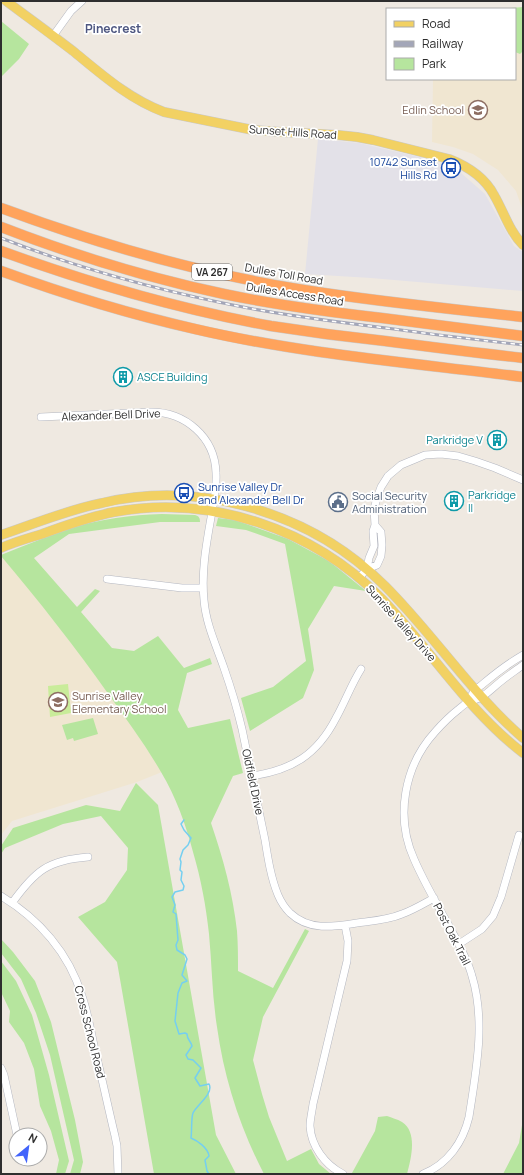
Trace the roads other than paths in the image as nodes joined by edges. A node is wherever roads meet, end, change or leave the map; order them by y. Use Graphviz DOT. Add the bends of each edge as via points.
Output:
graph roads {
  1 [pos="6,1"];
  2 [pos="82,1"];
  3 [pos="53,36"];
  4 [pos="1,208"];
  5 [pos="1,227"];
  6 [pos="523,246"];
  7 [pos="1,251"];
  8 [pos="1,271"];
  9 [pos="431,306"];
  10 [pos="523,312"];
  11 [pos="523,317"];
  12 [pos="523,336"];
  13 [pos="523,358"];
  14 [pos="445,367"];
  15 [pos="523,377"];
  16 [pos="523,381"];
  17 [pos="41,417"];
  18 [pos="523,480"];
  19 [pos="214,500"];
  20 [pos="212,511"];
  21 [pos="375,525"];
  22 [pos="1,535"];
  23 [pos="1,548"];
  24 [pos="367,569"];
  25 [pos="359,578"];
  26 [pos="107,579"];
  27 [pos="203,588"];
  28 [pos="523,655"];
  29 [pos="523,665"];
  30 [pos="361,669"];
  31 [pos="478,694"];
  32 [pos="468,701"];
  33 [pos="523,738"];
  34 [pos="523,753"];
  35 [pos="252,776"];
  36 [pos="519,835"];
  37 [pos="88,857"];
  38 [pos="1,896"];
  39 [pos="434,898"];
  40 [pos="12,903"];
  41 [pos="345,925"];
  42 [pos="459,944"];
  43 [pos="1,1068"];
  44 [pos="15,1127"];
  45 [pos="118,1174"];
  46 [pos="343,1174"];
  47 [pos="423,1174"];
  1 -- 3 [label="main road, Sunset Hills Road"];
  2 -- 3 [label="street"];
  3 -- 6 [label="main road, Sunset Hills Road" via="125,92 164,112 254,130 357,137 455,161 476,173 486,184 511,230"];
  4 -- 9 [label="highway, Dulles Toll Road / VA 267" via="113,246 209,272 337,295"];
  5 -- 12 [label="highway, Dulles Access Road" via="121,268 223,294 310,309"];
  7 -- 13 [label="highway" via="101,285 236,319 327,334"];
  8 -- 14 [label="highway" via="96,303 195,329 308,350"];
  9 -- 10 [label="highway"];
  9 -- 11 [label="highway, Dulles Toll Road / VA 267"];
  14 -- 15 [label="highway"];
  14 -- 16 [label="highway"];
  17 -- 19 [label="street, Alexander Bell Drive" via="151,412 175,415 195,428 209,445 216,471"];
  18 -- 21 [label="street" via="458,456 425,455 401,465 388,476 376,498"];
  19 -- 20 [label="street, Oldfield Drive"];
  19 -- 22 [label="main road, Sunrise Valley Drive" via="155,496 103,502"];
  19 -- 24 [label="main road, Sunrise Valley Drive" via="285,519 316,534"];
  20 -- 23 [label="main road, Sunrise Valley Drive" via="150,508 114,512 86,518"];
  20 -- 25 [label="main road, Sunrise Valley Drive" via="247,518 277,528 329,556"];
  20 -- 27 [label="street, Oldfield Drive"];
  21 -- 24 [label="street" via="374,546"];
  21 -- 24 [label="street" via="381,532 381,556 377,565"];
  24 -- 25 [label="street"];
  24 -- 31 [label="main road, Sunrise Valley Drive" via="405,608"];
  25 -- 32 [label="main road, Sunrise Valley Drive" via="396,615"];
  26 -- 27 [label="street"];
  27 -- 35 [label="street, Oldfield Drive" via="206,617 235,703"];
  28 -- 31 [label="street" via="505,666"];
  29 -- 31 [label="street"];
  30 -- 35 [label="street" via="336,719 320,743 302,759 284,769"];
  31 -- 32 [label="street" via="475,700"];
  31 -- 33 [label="main road, Sunrise Valley Drive"];
  32 -- 34 [label="main road, Sunrise Valley Drive"];
  32 -- 39 [label="street, Post Oak Trail" via="443,723 426,743 414,764 406,788 404,813 407,840"];
  35 -- 41 [label="street, Oldfield Drive" via="273,879 281,902 291,914 310,924 321,927"];
  36 -- 42 [label="street" via="493,916 482,930"];
  37 -- 40 [label="street" via="65,860 42,870 25,885"];
  38 -- 40 [label="street, Cross School Road"];
  39 -- 41 [label="street, Oldfield Drive" via="401,915"];
  39 -- 42 [label="street, Post Oak Trail"];
  40 -- 45 [label="street, Cross School Road" via="37,923 55,944 77,983 86,1008 115,1136"];
  41 -- 46 [label="street" via="348,941 347,961 310,1119 313,1141 323,1158"];
  42 -- 47 [label="street, Post Oak Trail" via="472,976 480,1030 469,1117 463,1135 452,1154"];
  43 -- 44 [label="street"];
}
